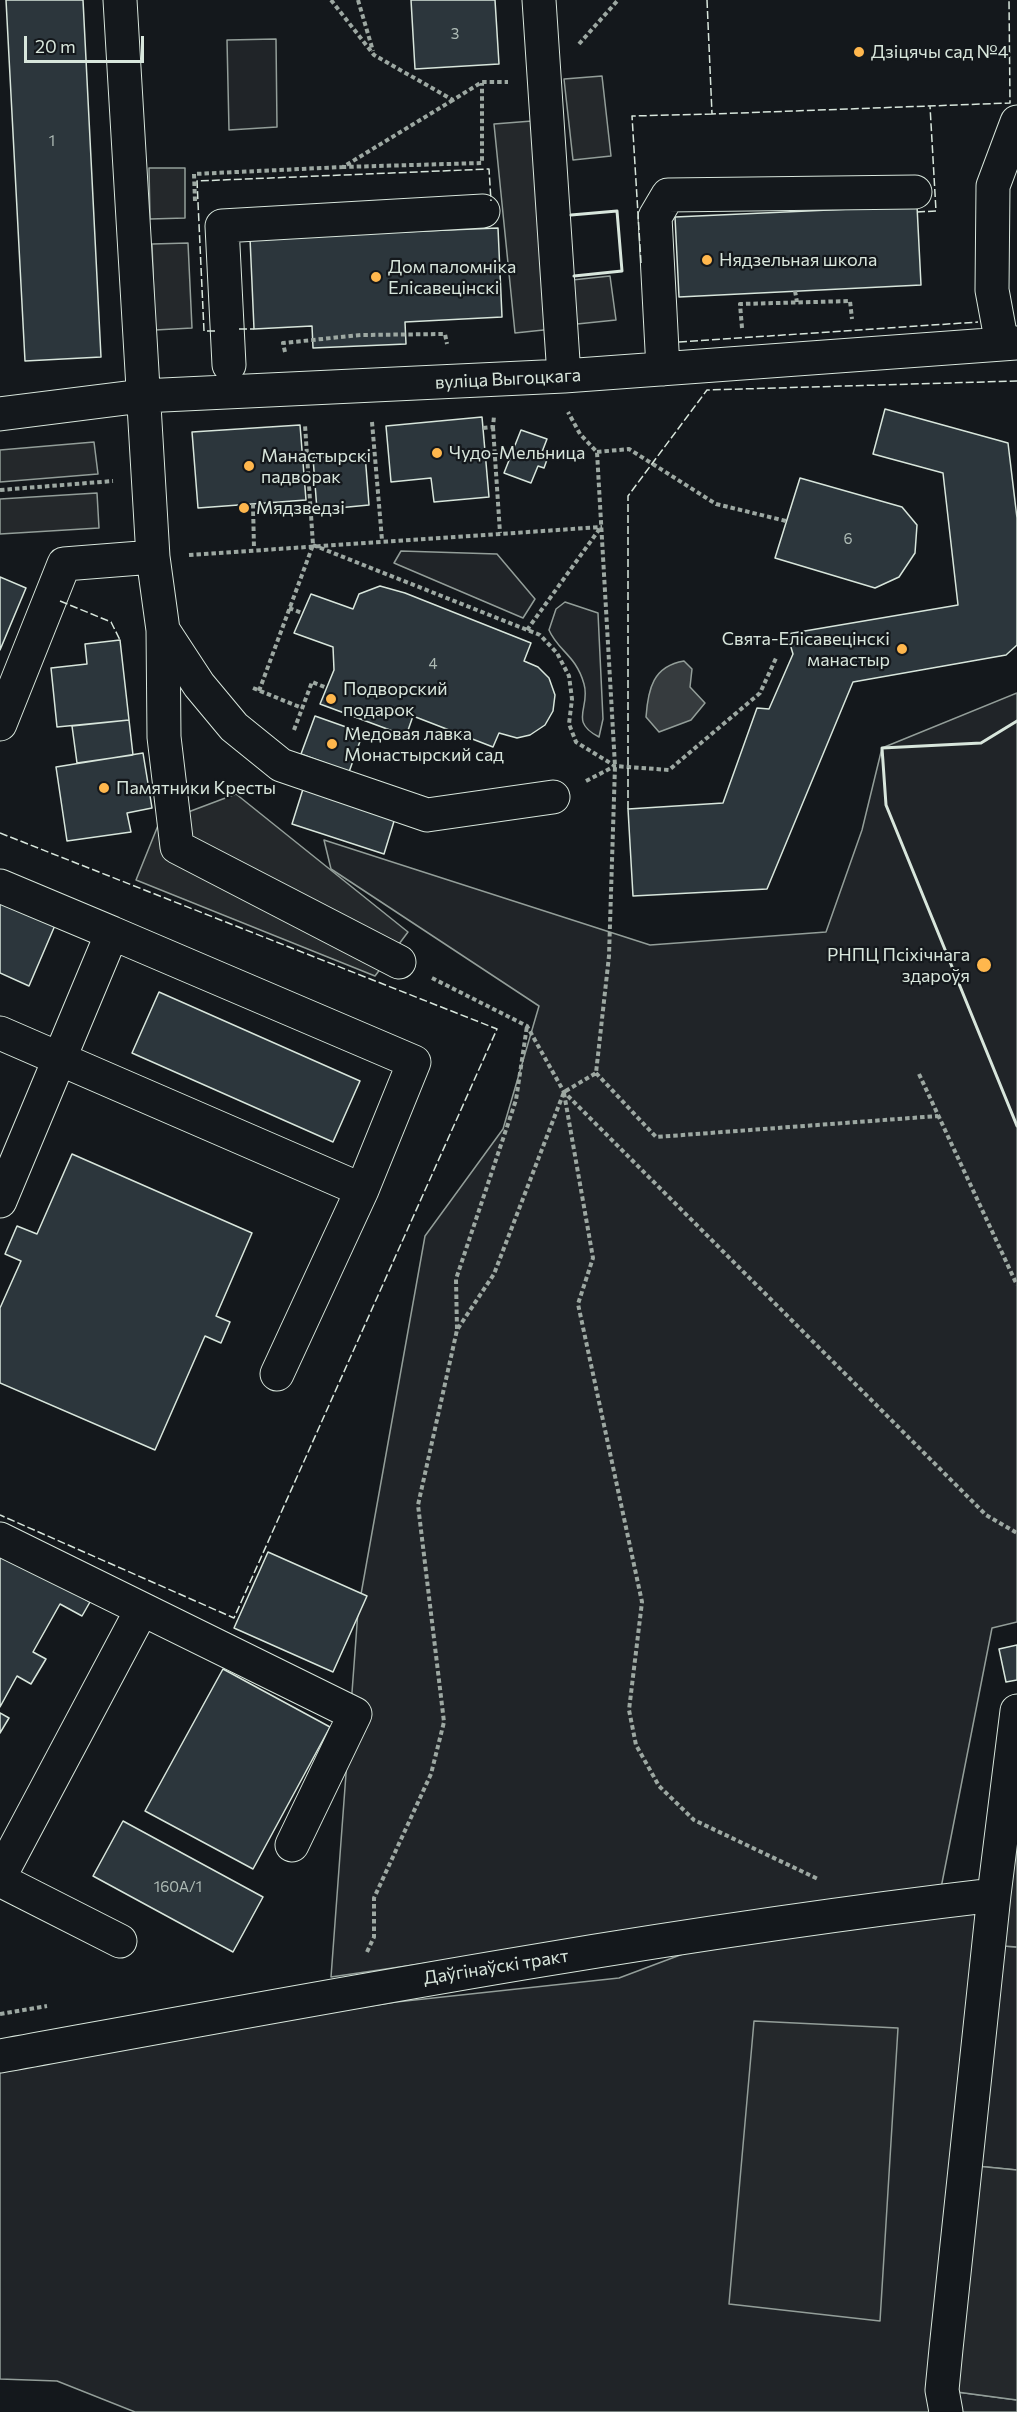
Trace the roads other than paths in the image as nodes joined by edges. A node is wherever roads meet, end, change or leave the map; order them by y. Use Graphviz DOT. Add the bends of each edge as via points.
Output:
graph roads {
  1 [pos="120,0"];
  2 [pos="539,0"];
  3 [pos="1017,122"];
  4 [pos="915,192"];
  5 [pos="483,211"];
  6 [pos="1009,344"];
  7 [pos="229,365"];
  8 [pos="663,369"];
  9 [pos="564,376"];
  10 [pos="142,396"];
  11 [pos="0,414"];
  12 [pos="153,557"];
  13 [pos="163,630"];
  14 [pos="0,724"];
  15 [pos="553,797"];
  16 [pos="0,886"];
  17 [pos="112,933"];
  18 [pos="399,962"];
  19 [pos="0,1033"];
  20 [pos="60,1059"];
  21 [pos="362,1190"];
  22 [pos="0,1201"];
  23 [pos="277,1374"];
  24 [pos="0,1539"];
  25 [pos="142,1609"];
  26 [pos="1017,1711"];
  27 [pos="292,1845"];
  28 [pos="0,1878"];
  29 [pos="994,1895"];
  30 [pos="120,1941"];
  31 [pos="0,2056"];
  32 [pos="946,2412"];
  1 -- 10 [label="street"];
  2 -- 9 [label="street"];
  3 -- 6 [label="street" via="993,186 992,290"];
  4 -- 8 [label="street" via="668,195 656,217"];
  5 -- 7 [label="street" via="222,226"];
  6 -- 8 [label="street, вуліца Выгоцкага"];
  8 -- 9 [label="street, вуліца Выгоцкага"];
  9 -- 10 [label="street, вуліца Выгоцкага"];
  10 -- 11 [label="street, вуліца Выгоцкага"];
  10 -- 12 [label="street"];
  12 -- 13 [label="street"];
  12 -- 14 [label="street" via="64,564"];
  13 -- 15 [label="street" via="199,685 234,727 281,765 427,815"];
  13 -- 18 [label="street" via="164,737 177,847"];
  16 -- 17 [label="street"];
  17 -- 20 [label="street"];
  17 -- 21 [label="street" via="414,1062"];
  19 -- 20 [label="street"];
  20 -- 21 [label="street"];
  20 -- 22 [label="street"];
  21 -- 23 [label="street"];
  24 -- 25 [label="street"];
  25 -- 27 [label="street" via="355,1714"];
  25 -- 28 [label="street"];
  26 -- 29 [label="street"];
  28 -- 30 [label="street"];
  29 -- 31 [label="street, Даўгінаўскі тракт" via="831,1914 437,1976"];
  29 -- 32 [label="street" via="942,2390"];
}
